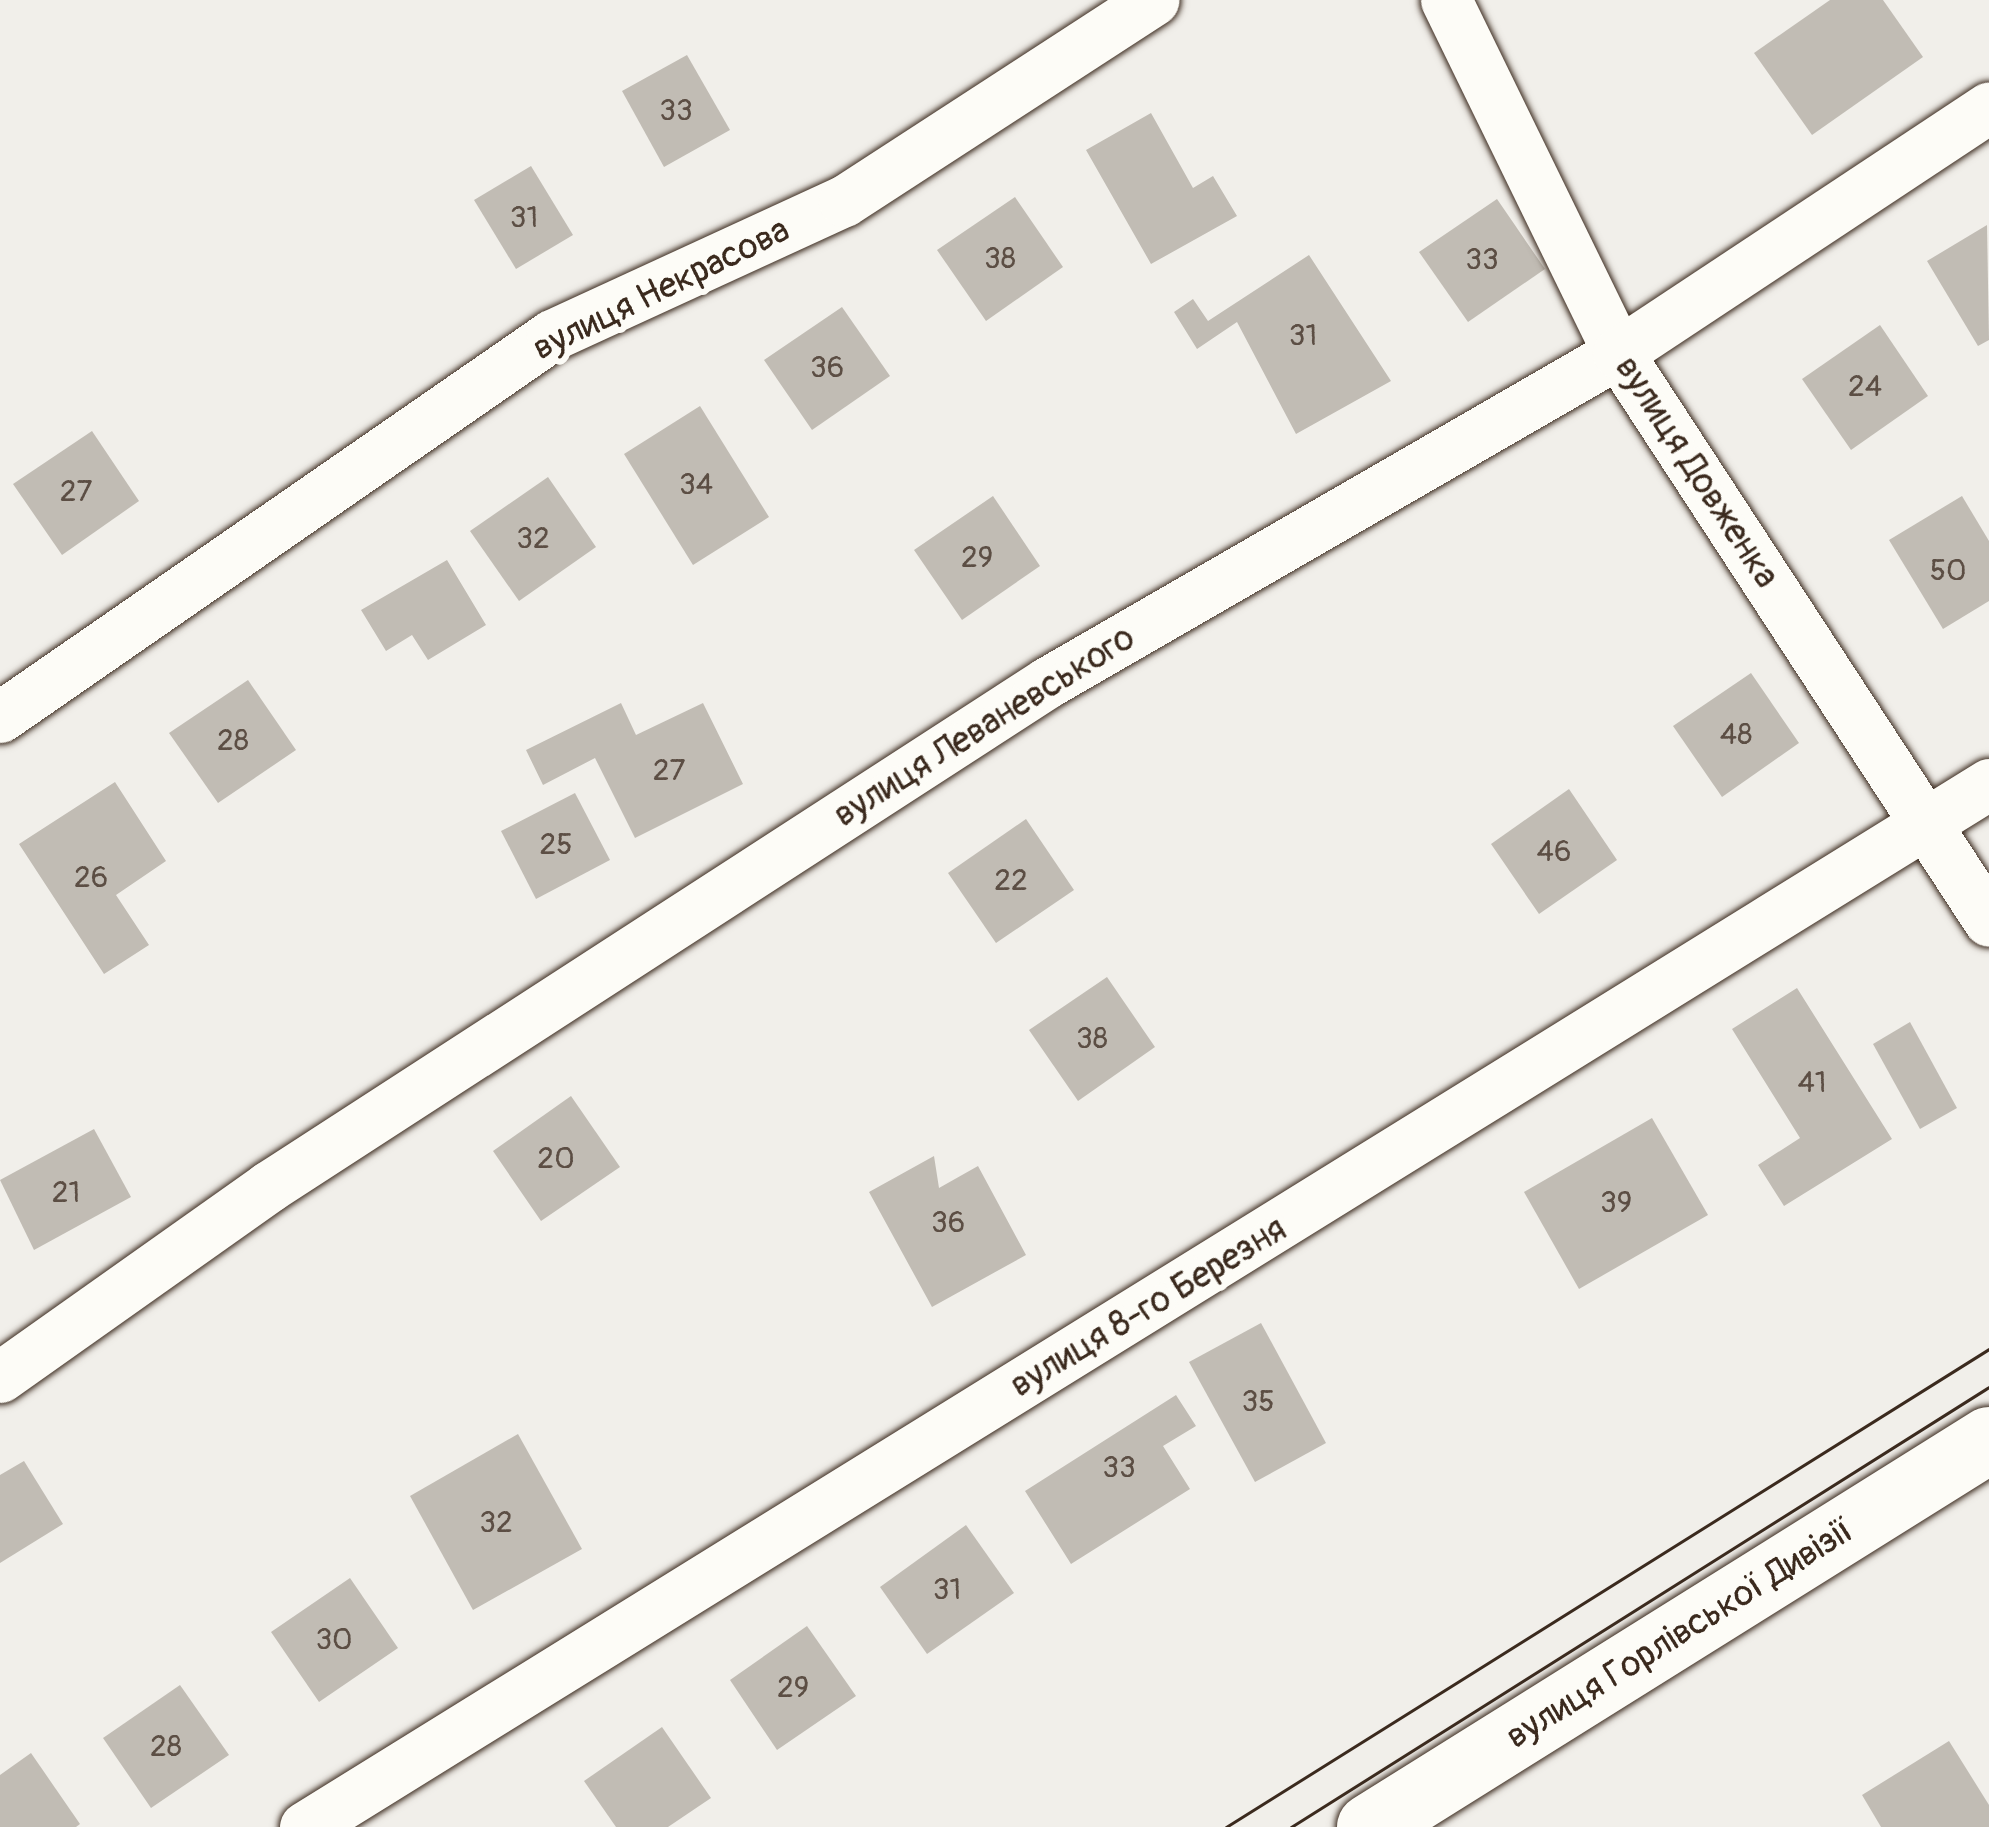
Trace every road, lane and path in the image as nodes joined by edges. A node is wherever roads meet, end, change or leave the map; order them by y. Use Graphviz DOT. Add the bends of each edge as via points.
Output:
graph roads {
  1 [pos="1154,0"];
  2 [pos="1446,0"];
  3 [pos="1989,106"];
  4 [pos="1618,353"];
  5 [pos="0,717"];
  6 [pos="1989,784"];
  7 [pos="1927,821"];
  8 [pos="1989,921"];
  9 [pos="0,1377"];
  10 [pos="1989,1440"];
  11 [pos="305,1827"];
  12 [pos="1370,1827"];
  1 -- 5 [label="street, вулиця Некрасова" via="844,201 552,335"];
  2 -- 4 [label="street, вулиця Довженка"];
  3 -- 4 [label="street, вулиця Леваневського"];
  4 -- 7 [label="street, вулиця Довженка"];
  4 -- 9 [label="street, вулиця Леваневського" via="1048,682 268,1187"];
  6 -- 7 [label="street, вулиця 8-го Березня"];
  7 -- 8 [label="street, вулиця Довженка"];
  7 -- 11 [label="street, вулиця 8-го Березня"];
  10 -- 12 [label="main road, вулиця Горлівської Дивізії"];
}
